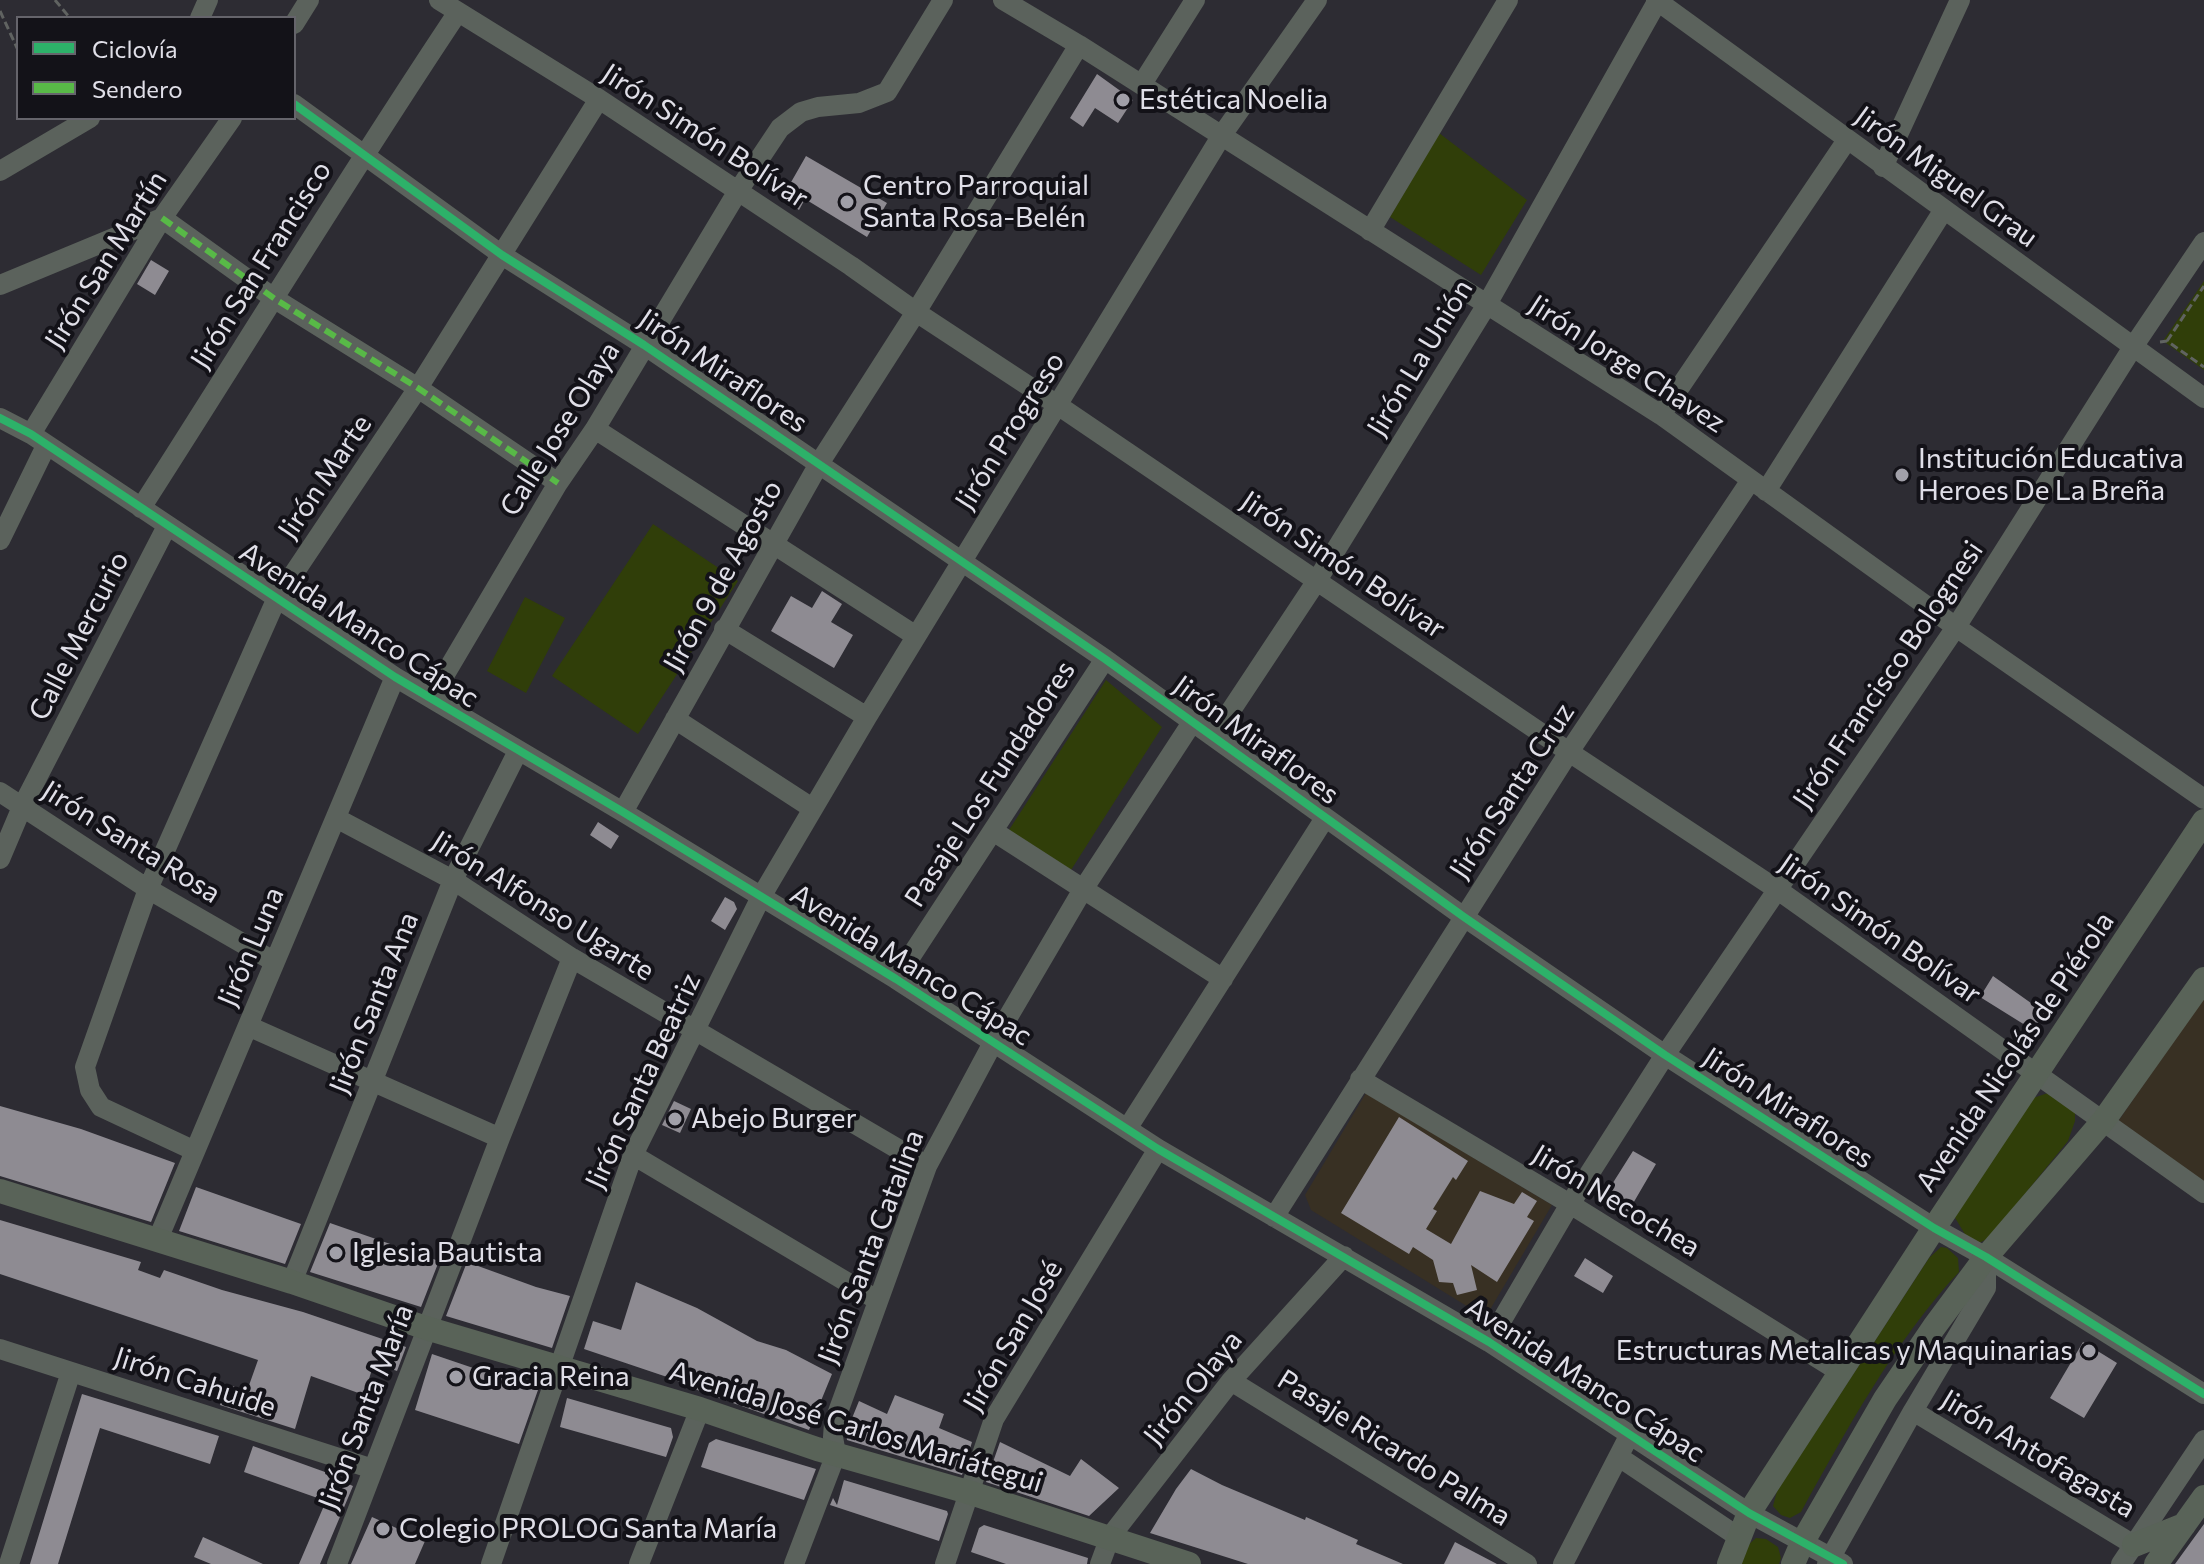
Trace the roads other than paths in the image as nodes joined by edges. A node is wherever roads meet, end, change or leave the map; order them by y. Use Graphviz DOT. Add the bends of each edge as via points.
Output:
graph roads {
  1 [pos="309,0"];
  2 [pos="439,0"];
  3 [pos="943,0"];
  4 [pos="1003,0"];
  5 [pos="1195,0"];
  6 [pos="1317,0"];
  7 [pos="1508,0"];
  8 [pos="1657,0"];
  9 [pos="1960,0"];
  10 [pos="458,12"];
  11 [pos="296,21"];
  12 [pos="1079,45"];
  13 [pos="1142,84"];
  14 [pos="599,99"];
  15 [pos="296,105"];
  16 [pos="87,120"];
  17 [pos="231,120"];
  18 [pos="1222,135"];
  19 [pos="1847,140"];
  20 [pos="364,153"];
  21 [pos="1883,167"];
  22 [pos="0,171"];
  23 [pos="738,191"];
  24 [pos="1943,211"];
  25 [pos="162,218"];
  26 [pos="1370,231"];
  27 [pos="2204,242"];
  28 [pos="502,255"];
  29 [pos="0,285"];
  30 [pos="275,299"];
  31 [pos="1486,306"];
  32 [pos="916,312"];
  33 [pos="644,345"];
  34 [pos="2133,347"];
  35 [pos="418,388"];
  36 [pos="2204,398"];
  37 [pos="1059,406"];
  38 [pos="1661,415"];
  39 [pos="0,418"];
  40 [pos="595,429"];
  41 [pos="38,440"];
  42 [pos="820,462"];
  43 [pos="558,483"];
  44 [pos="1759,486"];
  45 [pos="141,508"];
  46 [pos="167,526"];
  47 [pos="0,540"];
  48 [pos="773,544"];
  49 [pos="963,561"];
  50 [pos="1316,582"];
  51 [pos="276,600"];
  52 [pos="1956,627"];
  53 [pos="724,629"];
  54 [pos="916,636"];
  55 [pos="1105,659"];
  56 [pos="395,677"];
  57 [pos="431,698"];
  58 [pos="867,717"];
  59 [pos="675,719"];
  60 [pos="1193,721"];
  61 [pos="1214,736"];
  62 [pos="518,751"];
  63 [pos="1569,752"];
  64 [pos="0,792"];
  65 [pos="2204,799"];
  66 [pos="22,807"];
  67 [pos="812,808"];
  68 [pos="623,812"];
  69 [pos="336,818"];
  70 [pos="1325,818"];
  71 [pos="2204,821"];
  72 [pos="993,831"];
  73 [pos="0,859"];
  74 [pos="453,880"];
  75 [pos="148,889"];
  76 [pos="1778,890"];
  77 [pos="1082,891"];
  78 [pos="761,897"];
  79 [pos="1464,917"];
  80 [pos="572,958"];
  81 [pos="275,962"];
  82 [pos="896,979"];
  83 [pos="1223,979"];
  84 [pos="2204,979"];
  85 [pos="248,1026"];
  86 [pos="694,1031"];
  87 [pos="994,1041"];
  88 [pos="1665,1055"];
  89 [pos="2036,1074"];
  90 [pos="1360,1079"];
  91 [pos="373,1080"];
  92 [pos="2104,1120"];
  93 [pos="1127,1129"];
  94 [pos="500,1138"];
  95 [pos="1158,1149"];
  96 [pos="195,1151"];
  97 [pos="633,1155"];
  98 [pos="927,1166"];
  99 [pos="0,1191"];
  100 [pos="2204,1193"];
  101 [pos="1570,1204"];
  102 [pos="1274,1217"];
  103 [pos="1934,1228"];
  104 [pos="158,1239"];
  105 [pos="1344,1256"];
  106 [pos="1986,1257"];
  107 [pos="292,1282"];
  108 [pos="877,1300"];
  109 [pos="426,1328"];
  110 [pos="1489,1342"];
  111 [pos="0,1349"];
  112 [pos="559,1368"];
  113 [pos="71,1372"];
  114 [pos="1840,1372"];
  115 [pos="1231,1381"];
  116 [pos="2204,1394"];
  117 [pos="700,1409"];
  118 [pos="1913,1411"];
  119 [pos="1630,1434"];
  120 [pos="2204,1440"];
  121 [pos="1659,1453"];
  122 [pos="836,1454"];
  123 [pos="1619,1457"];
  124 [pos="373,1469"];
  125 [pos="1644,1473"];
  126 [pos="1713,1489"];
  127 [pos="968,1492"];
  128 [pos="2204,1497"];
  129 [pos="1699,1510"];
  130 [pos="1749,1513"];
  131 [pos="2184,1525"];
  132 [pos="1110,1537"];
  133 [pos="1740,1538"];
  134 [pos="1797,1553"];
  135 [pos="2128,1554"];
  136 [pos="1834,1562"];
  137 [pos="9,1564"];
  138 [pos="337,1564"];
  139 [pos="491,1564"];
  140 [pos="639,1564"];
  141 [pos="794,1564"];
  142 [pos="945,1564"];
  143 [pos="1100,1564"];
  144 [pos="1189,1564"];
  145 [pos="1527,1564"];
  146 [pos="1563,1564"];
  147 [pos="1729,1564"];
  148 [pos="2156,1564"];
  1 -- 11 [label="street"];
  2 -- 10 [label="street, Jirón Simón Bolívar"];
  3 -- 23 [label="street, Calle Jose Olaya" via="887,92 789,119"];
  4 -- 12 [label="street, Jirón Jorge Chavez"];
  5 -- 13 [label="street"];
  6 -- 18 [label="street, Jirón Progreso"];
  7 -- 26 [label="street"];
  8 -- 19 [label="street, Jirón Miguel Grau"];
  8 -- 31 [label="street, Jirón La Unión"];
  9 -- 21 [label="street"];
  10 -- 14 [label="street, Jirón Simón Bolívar"];
  10 -- 20 [label="street, Jirón San Francisco"];
  12 -- 13 [label="street, Jirón Jorge Chavez"];
  12 -- 32 [label="street, Jirón 9 de Agosto"];
  13 -- 18 [label="street, Jirón Jorge Chavez"];
  14 -- 23 [label="street, Jirón Simón Bolívar"];
  14 -- 28 [label="street, Jirón Marte"];
  15 -- 20 [label="street, Jirón Miraflores"];
  16 -- 22 [label="street"];
  17 -- 25 [label="street, Jirón San Martín"];
  18 -- 26 [label="street, Jirón Jorge Chavez"];
  18 -- 37 [label="street, Jirón Progreso"];
  19 -- 21 [label="street, Jirón Miguel Grau"];
  19 -- 38 [label="street"];
  20 -- 28 [label="street, Jirón Miraflores"];
  20 -- 30 [label="street, Jirón San Francisco"];
  21 -- 24 [label="street, Jirón Miguel Grau"];
  23 -- 32 [label="street, Jirón Simón Bolívar"];
  23 -- 33 [label="street, Calle Jose Olaya"];
  24 -- 34 [label="street, Jirón Miguel Grau"];
  24 -- 44 [label="street, Jirón Santa Cruz"];
  25 -- 29 [label="street"];
  25 -- 30 [label="street"];
  25 -- 41 [label="street, Jirón San Martín"];
  26 -- 31 [label="street, Jirón Jorge Chavez"];
  27 -- 34 [label="street, Jirón Francisco Bolognesi"];
  28 -- 33 [label="street, Jirón Miraflores"];
  28 -- 35 [label="street, Jirón Marte"];
  30 -- 35 [label="street"];
  30 -- 45 [label="street, Jirón San Francisco"];
  31 -- 38 [label="street, Jirón Jorge Chavez"];
  31 -- 50 [label="street, Jirón La Unión"];
  32 -- 37 [label="street, Jirón Simón Bolívar"];
  32 -- 42 [label="street, Jirón 9 de Agosto"];
  33 -- 40 [label="street, Calle Jose Olaya"];
  33 -- 42 [label="street, Jirón Miraflores"];
  34 -- 36 [label="street, Jirón Miguel Grau"];
  34 -- 52 [label="street, Jirón Francisco Bolognesi"];
  35 -- 43 [label="street"];
  35 -- 51 [label="street, Jirón Marte"];
  37 -- 49 [label="street, Jirón Progreso"];
  37 -- 50 [label="street, Jirón Simón Bolívar"];
  38 -- 44 [label="street, Jirón Jorge Chavez"];
  39 -- 41 [label="street, Avenida Manco Cápac"];
  40 -- 43 [label="street, Calle Jose Olaya"];
  40 -- 48 [label="street"];
  41 -- 45 [label="street, Avenida Manco Cápac"];
  41 -- 47 [label="street, Jirón San Martín"];
  42 -- 48 [label="street, Jirón 9 de Agosto"];
  42 -- 49 [label="street, Jirón Miraflores"];
  43 -- 57 [label="street, Calle Jose Olaya"];
  44 -- 52 [label="street, Jirón Jorge Chavez"];
  44 -- 63 [label="street, Jirón Santa Cruz"];
  45 -- 46 [label="street, Avenida Manco Cápac"];
  46 -- 51 [label="street, Avenida Manco Cápac"];
  46 -- 66 [label="street, Calle Mercurio"];
  48 -- 53 [label="street, Jirón 9 de Agosto"];
  48 -- 54 [label="street"];
  49 -- 54 [label="street, Jirón Progreso"];
  49 -- 55 [label="street, Jirón Miraflores"];
  50 -- 61 [label="street, Jirón La Unión"];
  50 -- 63 [label="street, Jirón Simón Bolívar"];
  51 -- 56 [label="street, Avenida Manco Cápac"];
  51 -- 75 [label="street, Jirón Marte"];
  52 -- 65 [label="street, Jirón Jorge Chavez"];
  52 -- 76 [label="street, Jirón Francisco Bolognesi"];
  53 -- 58 [label="street"];
  53 -- 59 [label="street, Jirón 9 de Agosto"];
  54 -- 58 [label="street, Jirón Progreso"];
  55 -- 60 [label="street, Jirón Miraflores"];
  55 -- 72 [label="street, Pasaje Los Fundadores"];
  56 -- 57 [label="street, Avenida Manco Cápac"];
  56 -- 69 [label="street, Jirón Luna"];
  57 -- 62 [label="street, Avenida Manco Cápac"];
  58 -- 67 [label="street, Jirón Progreso"];
  59 -- 67 [label="street"];
  59 -- 68 [label="street, Jirón 9 de Agosto"];
  60 -- 61 [label="street, Jirón Miraflores"];
  60 -- 77 [label="street, Jirón Santa Catalina"];
  61 -- 70 [label="street, Jirón Miraflores"];
  62 -- 68 [label="street, Avenida Manco Cápac"];
  62 -- 74 [label="street, Jirón Santa Ana"];
  63 -- 76 [label="street, Jirón Simón Bolívar"];
  63 -- 79 [label="street, Jirón Santa Cruz"];
  64 -- 66 [label="street, Jirón Santa Rosa"];
  66 -- 73 [label="street, Calle Mercurio"];
  66 -- 75 [label="street, Jirón Santa Rosa"];
  67 -- 78 [label="street, Jirón Progreso"];
  68 -- 78 [label="street, Avenida Manco Cápac"];
  69 -- 74 [label="street, Jirón Alfonso Ugarte"];
  69 -- 81 [label="street, Jirón Luna"];
  70 -- 79 [label="street, Jirón Miraflores"];
  70 -- 83 [label="street"];
  71 -- 89 [label="main road, Avenida Nicolás de Piérola"];
  72 -- 77 [label="street"];
  72 -- 82 [label="street, Pasaje Los Fundadores"];
  74 -- 80 [label="street, Jirón Alfonso Ugarte"];
  74 -- 91 [label="street, Jirón Santa Ana"];
  75 -- 81 [label="street, Jirón Santa Rosa"];
  75 -- 96 [label="street, Jirón Marte" via="85,1067 101,1107"];
  76 -- 88 [label="street, Jirón Francisco Bolognesi"];
  76 -- 89 [label="street, Jirón Simón Bolívar"];
  77 -- 83 [label="street"];
  77 -- 87 [label="street, Jirón Santa Catalina"];
  78 -- 82 [label="street, Avenida Manco Cápac"];
  78 -- 86 [label="street, Jirón Santa Beatriz"];
  79 -- 88 [label="street, Jirón Miraflores"];
  79 -- 90 [label="street, Jirón Santa Cruz"];
  80 -- 86 [label="street, Jirón Alfonso Ugarte"];
  80 -- 94 [label="street, Jirón Santa María"];
  81 -- 85 [label="street, Jirón Luna"];
  82 -- 87 [label="street, Avenida Manco Cápac"];
  83 -- 93 [label="street"];
  84 -- 92 [label="main road"];
  85 -- 91 [label="street"];
  85 -- 96 [label="street, Jirón Luna"];
  86 -- 97 [label="street, Jirón Santa Beatriz"];
  86 -- 98 [label="street, Jirón Alfonso Ugarte"];
  87 -- 93 [label="street, Avenida Manco Cápac"];
  87 -- 98 [label="street, Jirón Santa Catalina"];
  88 -- 101 [label="street, Jirón Francisco Bolognesi"];
  88 -- 103 [label="street, Jirón Miraflores"];
  89 -- 92 [label="street, Jirón Simón Bolívar"];
  89 -- 103 [label="main road, Avenida Nicolás de Piérola"];
  90 -- 101 [label="street, Jirón Necochea"];
  90 -- 102 [label="street, Jirón Santa Cruz"];
  91 -- 94 [label="street"];
  91 -- 107 [label="street, Jirón Santa Ana"];
  92 -- 100 [label="street, Jirón Simón Bolívar"];
  92 -- 106 [label="main road"];
  93 -- 95 [label="street, Avenida Manco Cápac"];
  94 -- 109 [label="street, Jirón Santa María"];
  95 -- 102 [label="street, Avenida Manco Cápac"];
  95 -- 127 [label="street, Jirón San José" via="994,1419"];
  96 -- 104 [label="street, Jirón Luna"];
  97 -- 108 [label="street"];
  97 -- 112 [label="street, Jirón Santa Beatriz"];
  98 -- 108 [label="street, Jirón Santa Catalina"];
  99 -- 104 [label="main road, Avenida José Carlos Mariátegui"];
  101 -- 110 [label="street, Jirón Francisco Bolognesi"];
  101 -- 114 [label="street, Jirón Necochea"];
  102 -- 105 [label="street, Avenida Manco Cápac"];
  103 -- 106 [label="street, Jirón Miraflores"];
  103 -- 114 [label="main road, Avenida Nicolás de Piérola"];
  104 -- 107 [label="main road, Avenida José Carlos Mariátegui"];
  105 -- 110 [label="street, Avenida Manco Cápac"];
  105 -- 115 [label="street, Jirón Olaya"];
  106 -- 116 [label="street, Jirón Miraflores"];
  106 -- 118 [label="street" via="1986,1288"];
  106 -- 134 [label="main road" via="1885,1399"];
  107 -- 109 [label="main road, Avenida José Carlos Mariátegui"];
  108 -- 122 [label="street, Jirón Santa Catalina" via="834,1423"];
  109 -- 112 [label="main road, Avenida José Carlos Mariátegui"];
  109 -- 124 [label="street, Jirón Santa María"];
  110 -- 119 [label="street, Avenida Manco Cápac"];
  111 -- 113 [label="street, Jirón Cahuide"];
  112 -- 117 [label="main road, Avenida José Carlos Mariátegui"];
  112 -- 139 [label="street, Jirón Santa Beatriz"];
  113 -- 124 [label="street, Jirón Cahuide"];
  113 -- 137 [label="street"];
  114 -- 130 [label="main road, Avenida Nicolás de Piérola"];
  115 -- 132 [label="street, Jirón Olaya"];
  115 -- 145 [label="street, Pasaje Ricardo Palma"];
  117 -- 122 [label="main road, Avenida José Carlos Mariátegui"];
  117 -- 140 [label="street"];
  118 -- 135 [label="street, Jirón Antofagasta"];
  118 -- 136 [label="street"];
  119 -- 121 [label="street, Avenida Manco Cápac"];
  119 -- 123 [label="street"];
  120 -- 135 [label="street"];
  121 -- 125 [label="street"];
  121 -- 126 [label="street, Avenida Manco Cápac"];
  122 -- 127 [label="main road, Avenida José Carlos Mariátegui"];
  122 -- 141 [label="street, Jirón Santa Catalina"];
  123 -- 125 [label="street"];
  123 -- 146 [label="street"];
  124 -- 138 [label="street, Jirón Santa María"];
  125 -- 129 [label="street"];
  126 -- 129 [label="street"];
  126 -- 130 [label="street, Avenida Manco Cápac"];
  127 -- 132 [label="main road, Avenida José Carlos Mariátegui"];
  127 -- 142 [label="street, Jirón San José"];
  128 -- 131 [label="main road"];
  129 -- 133 [label="street"];
  130 -- 133 [label="main road, Avenida Nicolás de Piérola"];
  130 -- 134 [label="street, Avenida Manco Cápac"];
  131 -- 135 [label="main road"];
  131 -- 148 [label="main road"];
  132 -- 143 [label="street, Jirón Olaya"];
  132 -- 144 [label="main road, Avenida José Carlos Mariátegui"];
  133 -- 147 [label="main road, Avenida Nicolás de Piérola"];
  134 -- 136 [label="street, Avenida Manco Cápac"];
}
